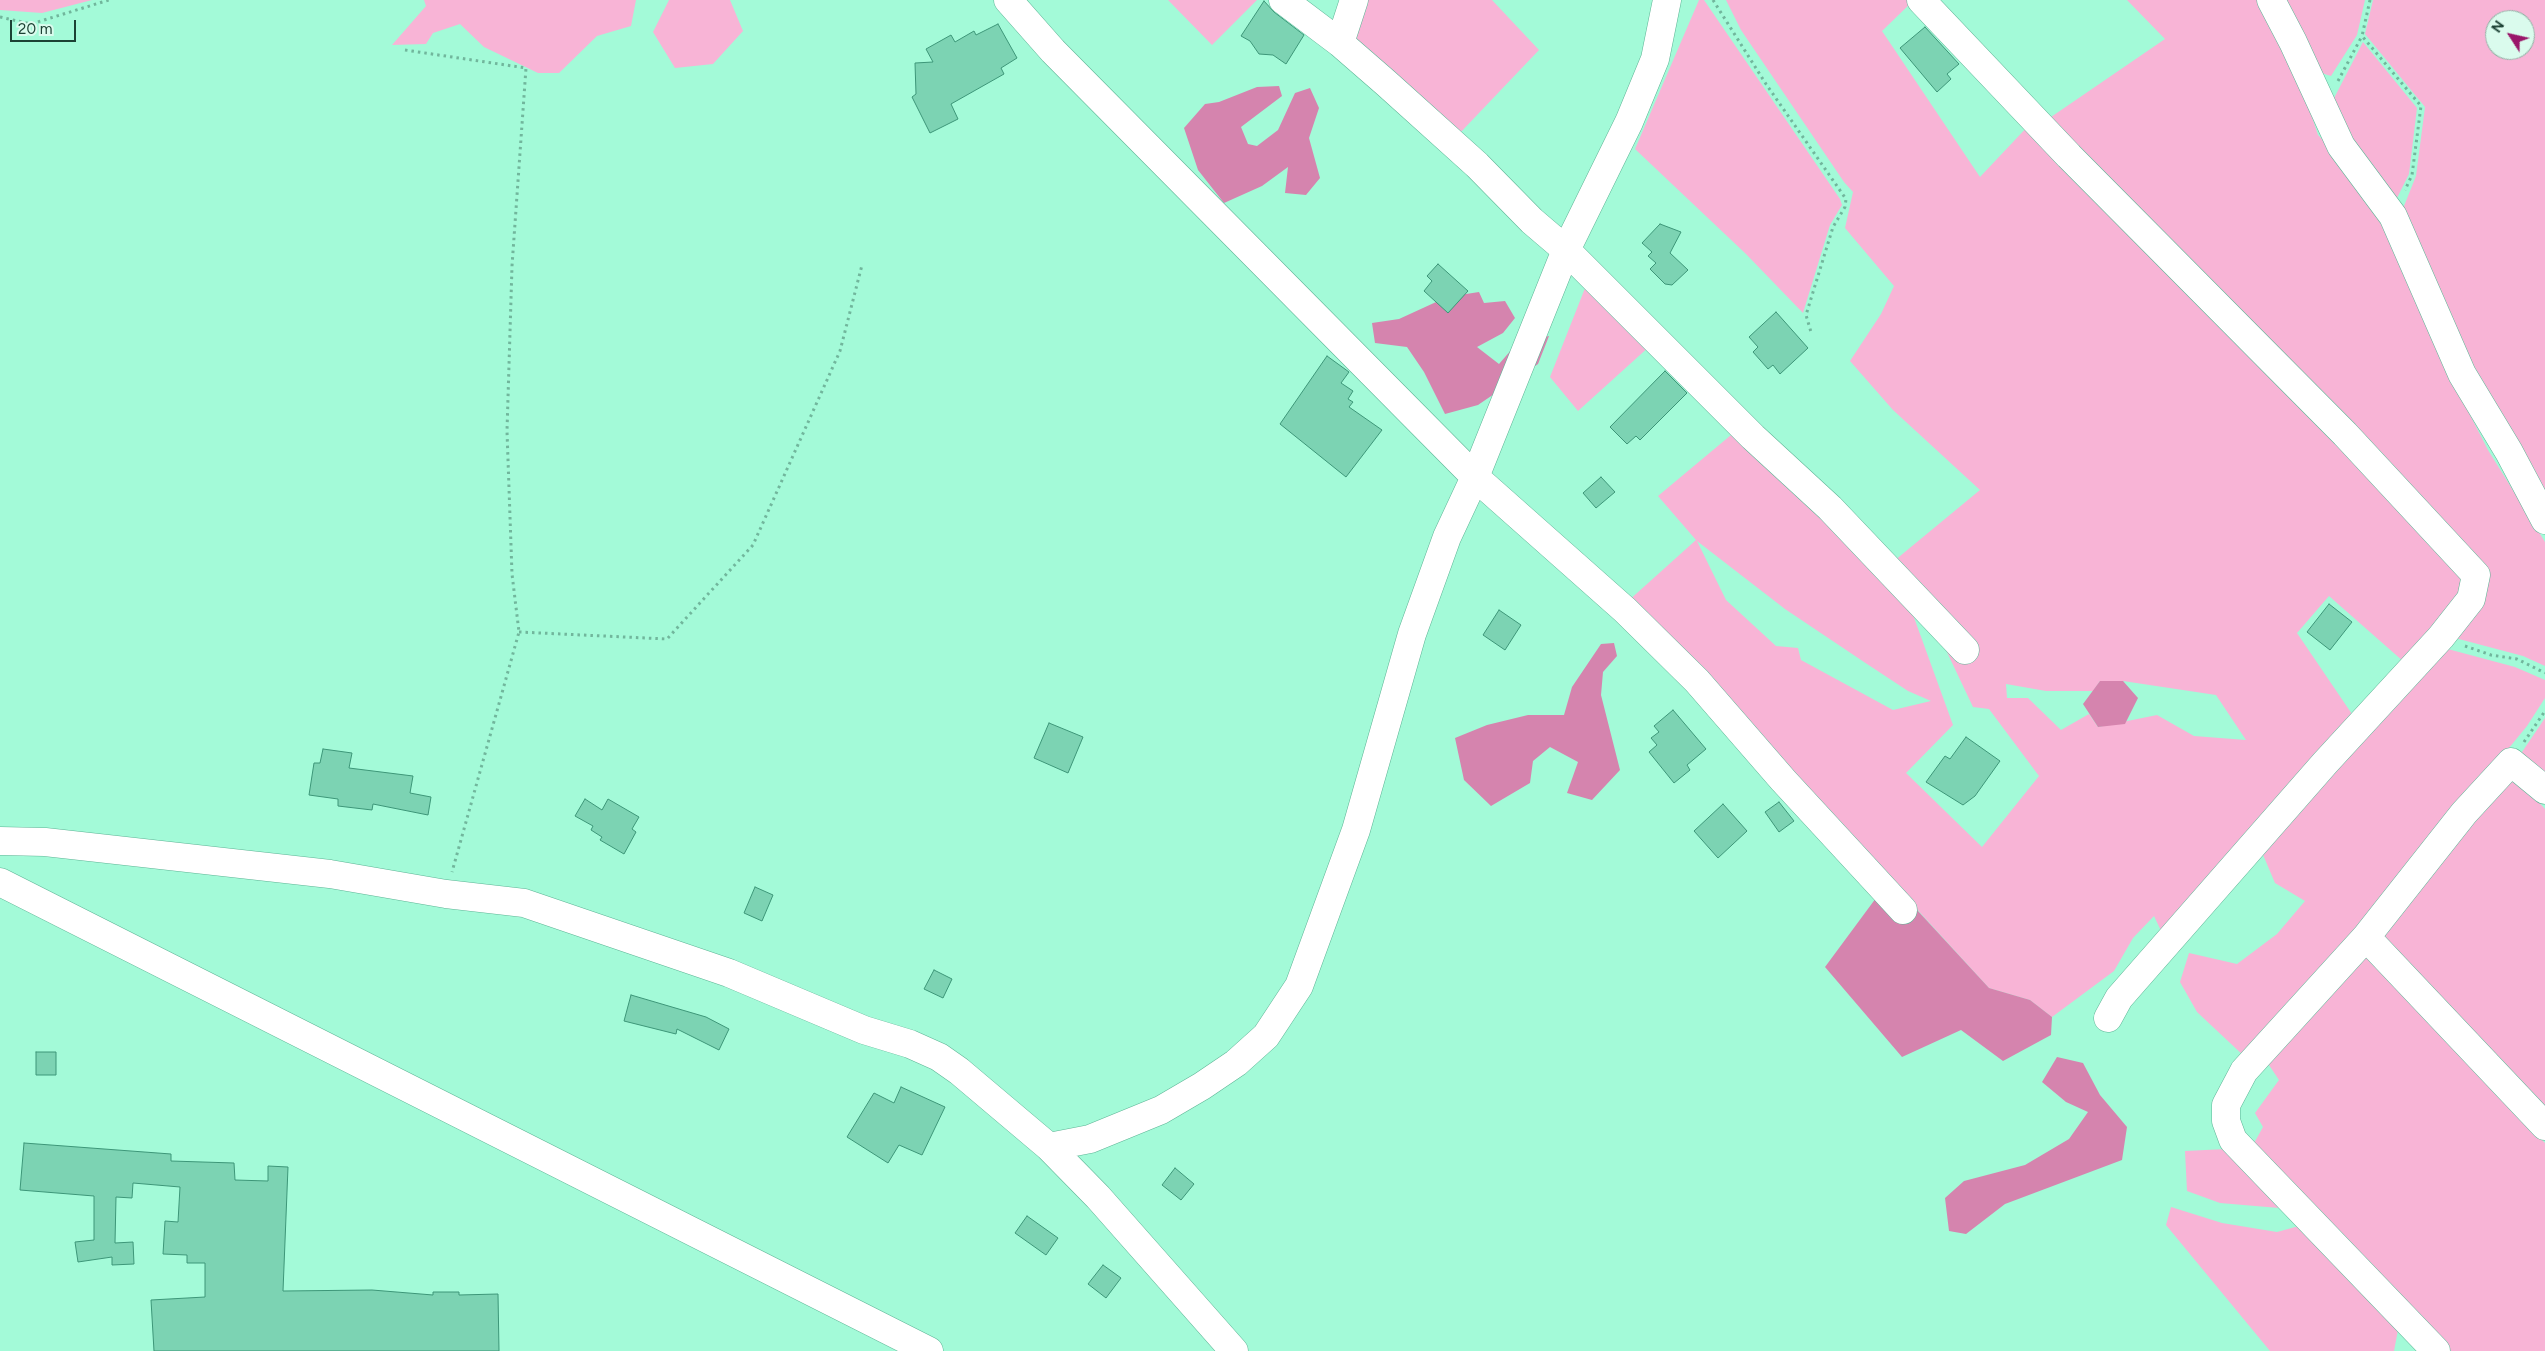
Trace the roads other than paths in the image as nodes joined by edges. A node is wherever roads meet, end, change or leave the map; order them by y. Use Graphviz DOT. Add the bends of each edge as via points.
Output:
graph roads {
  1 [pos="1008,0"];
  2 [pos="1283,0"];
  3 [pos="1354,0"];
  4 [pos="1668,0"];
  5 [pos="1921,0"];
  6 [pos="2271,0"];
  7 [pos="1340,43"];
  8 [pos="1566,250"];
  9 [pos="1475,477"];
  10 [pos="2545,520"];
  11 [pos="1965,650"];
  12 [pos="2545,790"];
  13 [pos="0,841"];
  14 [pos="0,882"];
  15 [pos="1903,910"];
  16 [pos="2366,938"];
  17 [pos="2108,1018"];
  18 [pos="2545,1126"];
  19 [pos="1049,1147"];
  20 [pos="929,1351"];
  21 [pos="1234,1351"];
  22 [pos="2436,1351"];
  1 -- 9 [label="street" via="1053,51"];
  2 -- 7 [label="street"];
  3 -- 7 [label="street"];
  4 -- 8 [label="street" via="1655,58 1629,122"];
  5 -- 17 [label="street" via="2069,156 2345,434 2476,576 2471,599 2441,637 2325,763 2119,998"];
  6 -- 10 [label="street" via="2341,146 2394,216 2462,374"];
  7 -- 8 [label="street" via="1477,165 1532,221"];
  8 -- 9 [label="street"];
  8 -- 11 [label="street" via="1753,437 1830,508"];
  9 -- 15 [label="street" via="1625,610 1698,681 1783,780"];
  9 -- 19 [label="street" via="1447,537 1412,634 1356,830 1299,986 1284,1011 1266,1036 1236,1064 1202,1086 1160,1110 1090,1139"];
  12 -- 16 [label="street" via="2511,762 2464,814"];
  13 -- 19 [label="street" via="45,842 330,874 446,894 524,903 728,973 864,1030 939,1057"];
  14 -- 20 [label="street"];
  16 -- 18 [label="street"];
  16 -- 22 [label="street" via="2244,1071 2226,1105 2226,1121 2232,1140"];
  19 -- 21 [label="street" via="1098,1197"];
}
